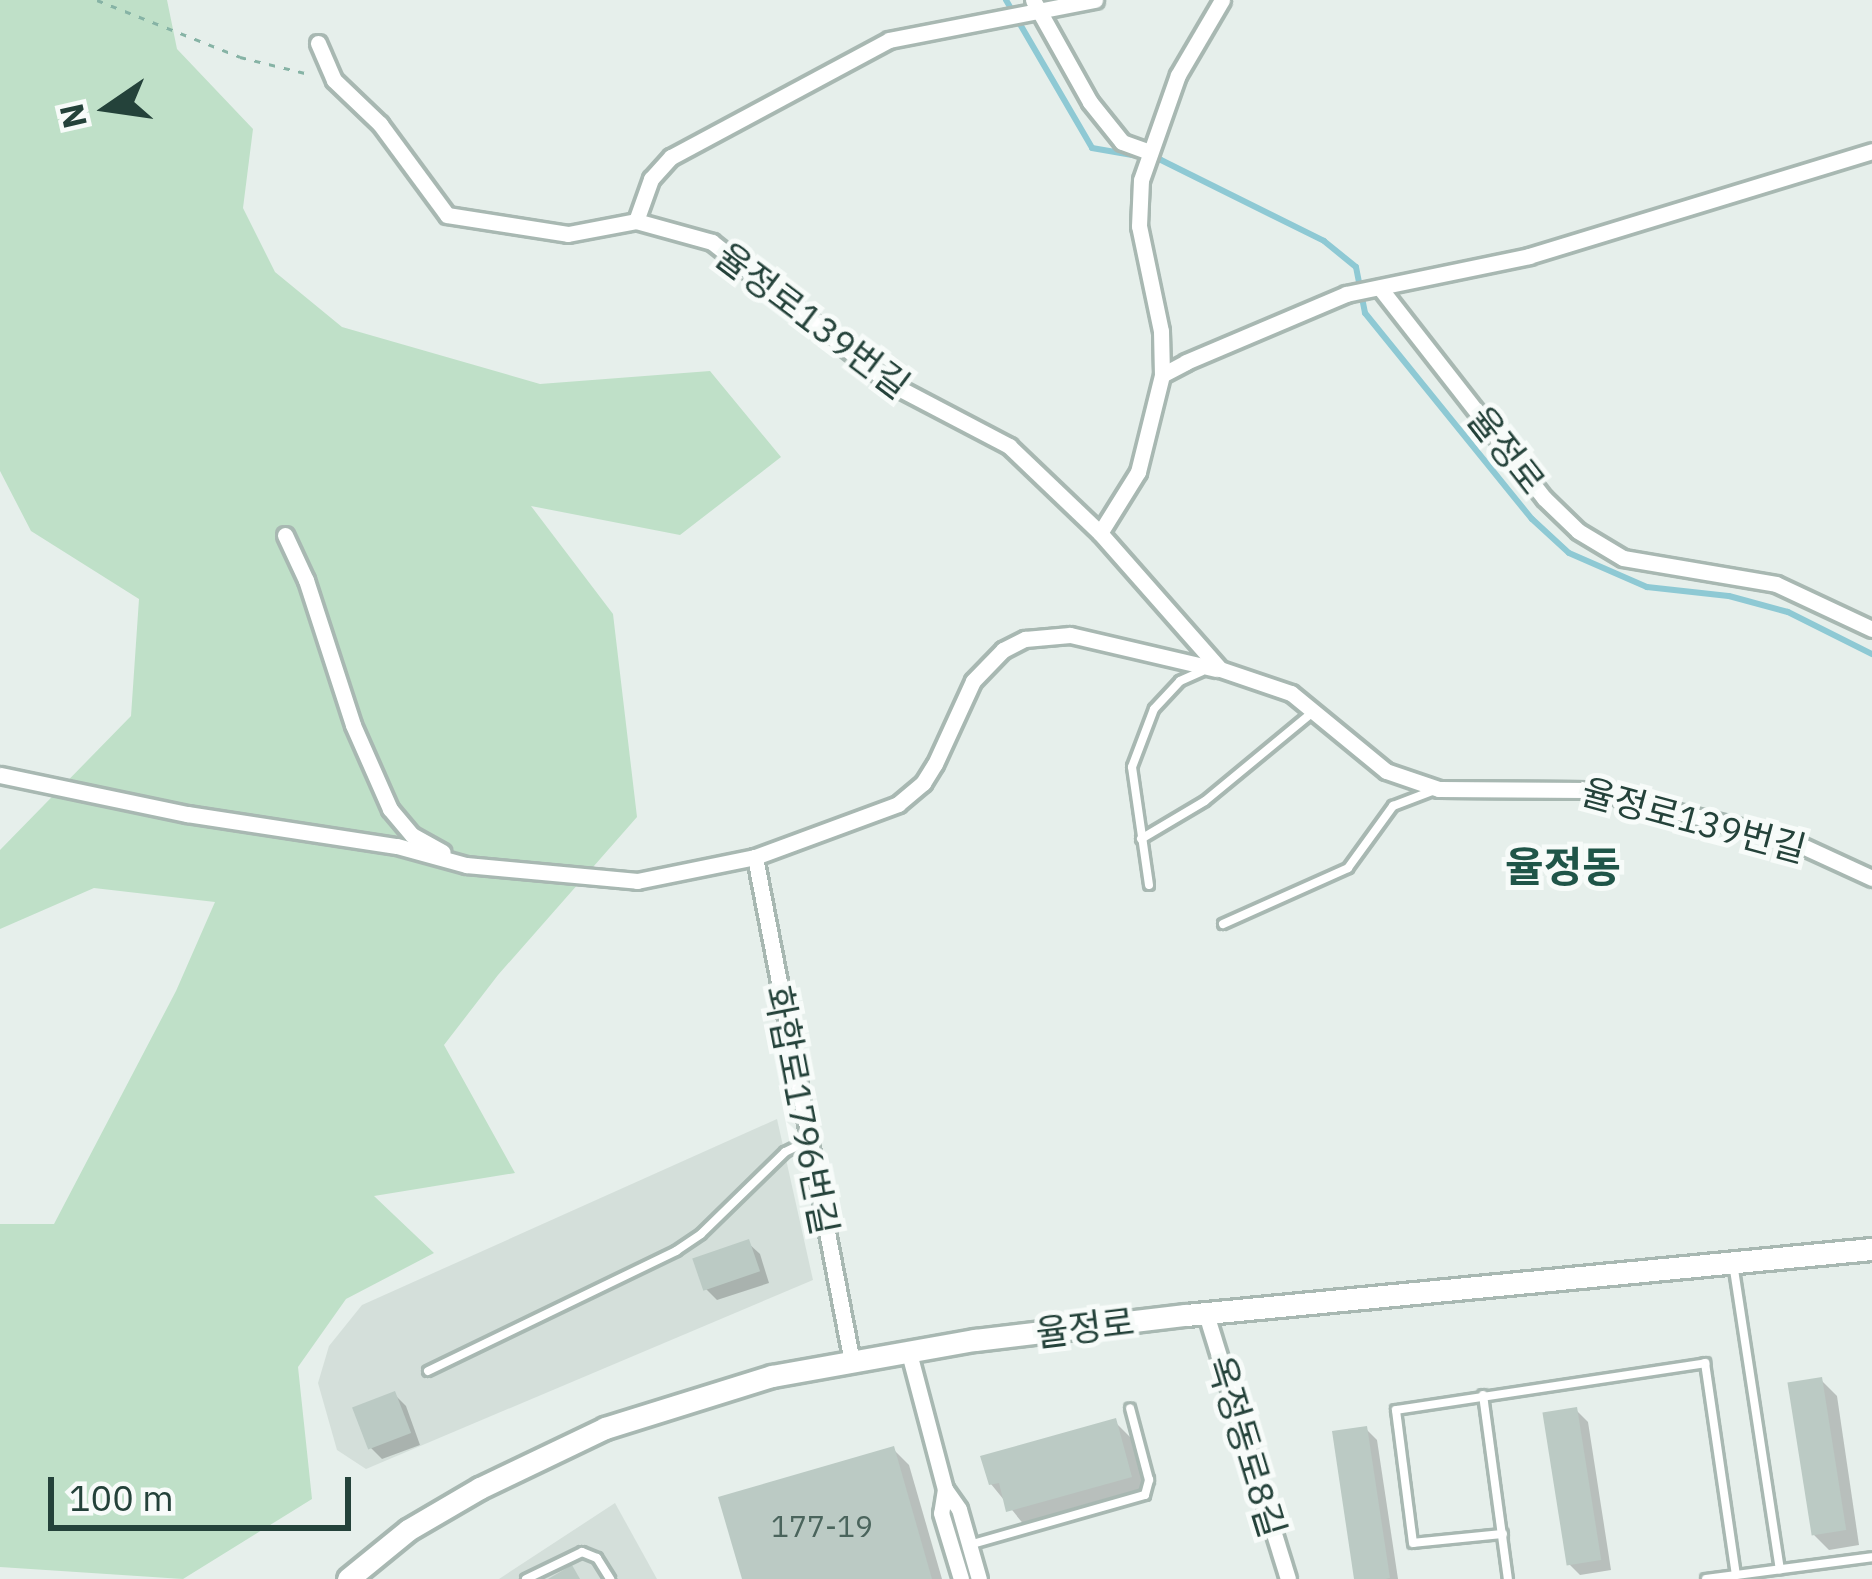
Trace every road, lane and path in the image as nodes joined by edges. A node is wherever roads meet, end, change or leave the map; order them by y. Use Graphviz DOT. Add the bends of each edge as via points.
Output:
graph roads {
  1 [pos="98,0"];
  2 [pos="1095,0"];
  3 [pos="1222,0"];
  4 [pos="1035,9"];
  5 [pos="318,43"];
  6 [pos="334,80"];
  7 [pos="1872,151"];
  8 [pos="1149,152"];
  9 [pos="636,221"];
  10 [pos="1377,288"];
  11 [pos="1162,375"];
  12 [pos="1100,533"];
  13 [pos="285,535"];
  14 [pos="1872,629"];
  15 [pos="1219,669"];
  16 [pos="1315,710"];
  17 [pos="0,775"];
  18 [pos="1439,789"];
  19 [pos="1141,839"];
  20 [pos="754,857"];
  21 [pos="466,865"];
  22 [pos="1872,878"];
  23 [pos="1150,885"];
  24 [pos="1223,923"];
  25 [pos="808,1141"];
  26 [pos="1872,1249"];
  27 [pos="1733,1263"];
  28 [pos="1206,1314"];
  29 [pos="910,1353"];
  30 [pos="851,1362"];
  31 [pos="428,1371"];
  32 [pos="1484,1395"];
  33 [pos="1130,1408"];
  34 [pos="945,1489"];
  35 [pos="1502,1534"];
  36 [pos="969,1545"];
  37 [pos="1872,1557"];
  38 [pos="1780,1569"];
  39 [pos="1736,1575"];
  40 [pos="348,1579"];
  41 [pos="526,1579"];
  42 [pos="610,1579"];
  43 [pos="961,1579"];
  44 [pos="979,1579"];
  45 [pos="1288,1579"];
  46 [pos="1508,1579"];
  47 [pos="1706,1579"];
  1 -- 6 [label="path" via="240,57"];
  2 -- 4 [label="street"];
  3 -- 8 [label="street" via="1178,76"];
  4 -- 8 [label="street" via="1090,102 1122,142"];
  4 -- 9 [label="street" via="890,40 671,157 651,179"];
  5 -- 6 [label="street, 율정로139번길"];
  6 -- 9 [label="street, 율정로139번길" via="380,124 447,215 568,234"];
  7 -- 10 [label="street" via="1529,256"];
  8 -- 11 [label="street" via="1138,226"];
  9 -- 12 [label="street, 율정로139번길" via="712,242 889,383 1009,446"];
  10 -- 11 [label="street" via="1346,294"];
  10 -- 14 [label="street, 율정로" via="1578,531 1623,558 1776,584"];
  11 -- 12 [label="street" via="1138,472"];
  12 -- 15 [label="street, 율정로139번길"];
  13 -- 21 [label="street" via="390,809 412,835"];
  15 -- 16 [label="street, 율정로139번길"];
  15 -- 19 [label="lane" via="1180,681 1148,721 1130,775"];
  15 -- 20 [label="street" via="1070,635 1025,639 974,681 935,764 898,804"];
  16 -- 18 [label="street, 율정로139번길" via="1386,771"];
  16 -- 19 [label="lane" via="1205,801"];
  17 -- 21 [label="street"];
  18 -- 22 [label="street, 율정로139번길" via="1588,790 1785,838"];
  18 -- 24 [label="lane, 율정로139번길" via="1393,806 1348,868"];
  19 -- 23 [label="lane"];
  20 -- 21 [label="street" via="637,881"];
  20 -- 25 [label="street, 화합로1796번길"];
  25 -- 30 [label="street, 화합로1796번길"];
  25 -- 31 [label="lane" via="785,1152 676,1251"];
  26 -- 27 [label="main road, 율정로"];
  27 -- 28 [label="main road, 율정로"];
  27 -- 38 [label="lane"];
  28 -- 29 [label="main road, 율정로"];
  28 -- 45 [label="street, 옥정동로8길"];
  29 -- 30 [label="main road, 율정로"];
  29 -- 34 [label="street"];
  30 -- 40 [label="main road, 율정로" via="772,1376 604,1428 480,1487"];
  32 -- 35 [label="lane"];
  32 -- 35 [label="lane" via="1399,1408 1393,1417 1413,1543"];
  32 -- 39 [label="lane" via="1705,1363"];
  33 -- 36 [label="lane" via="1149,1480 1145,1495"];
  34 -- 36 [label="street"];
  34 -- 43 [label="street" via="941,1513"];
  35 -- 46 [label="lane"];
  36 -- 44 [label="street"];
  37 -- 38 [label="lane"];
  38 -- 39 [label="lane"];
  39 -- 47 [label="lane"];
  41 -- 42 [label="lane" via="582,1552 597,1558"];
}
